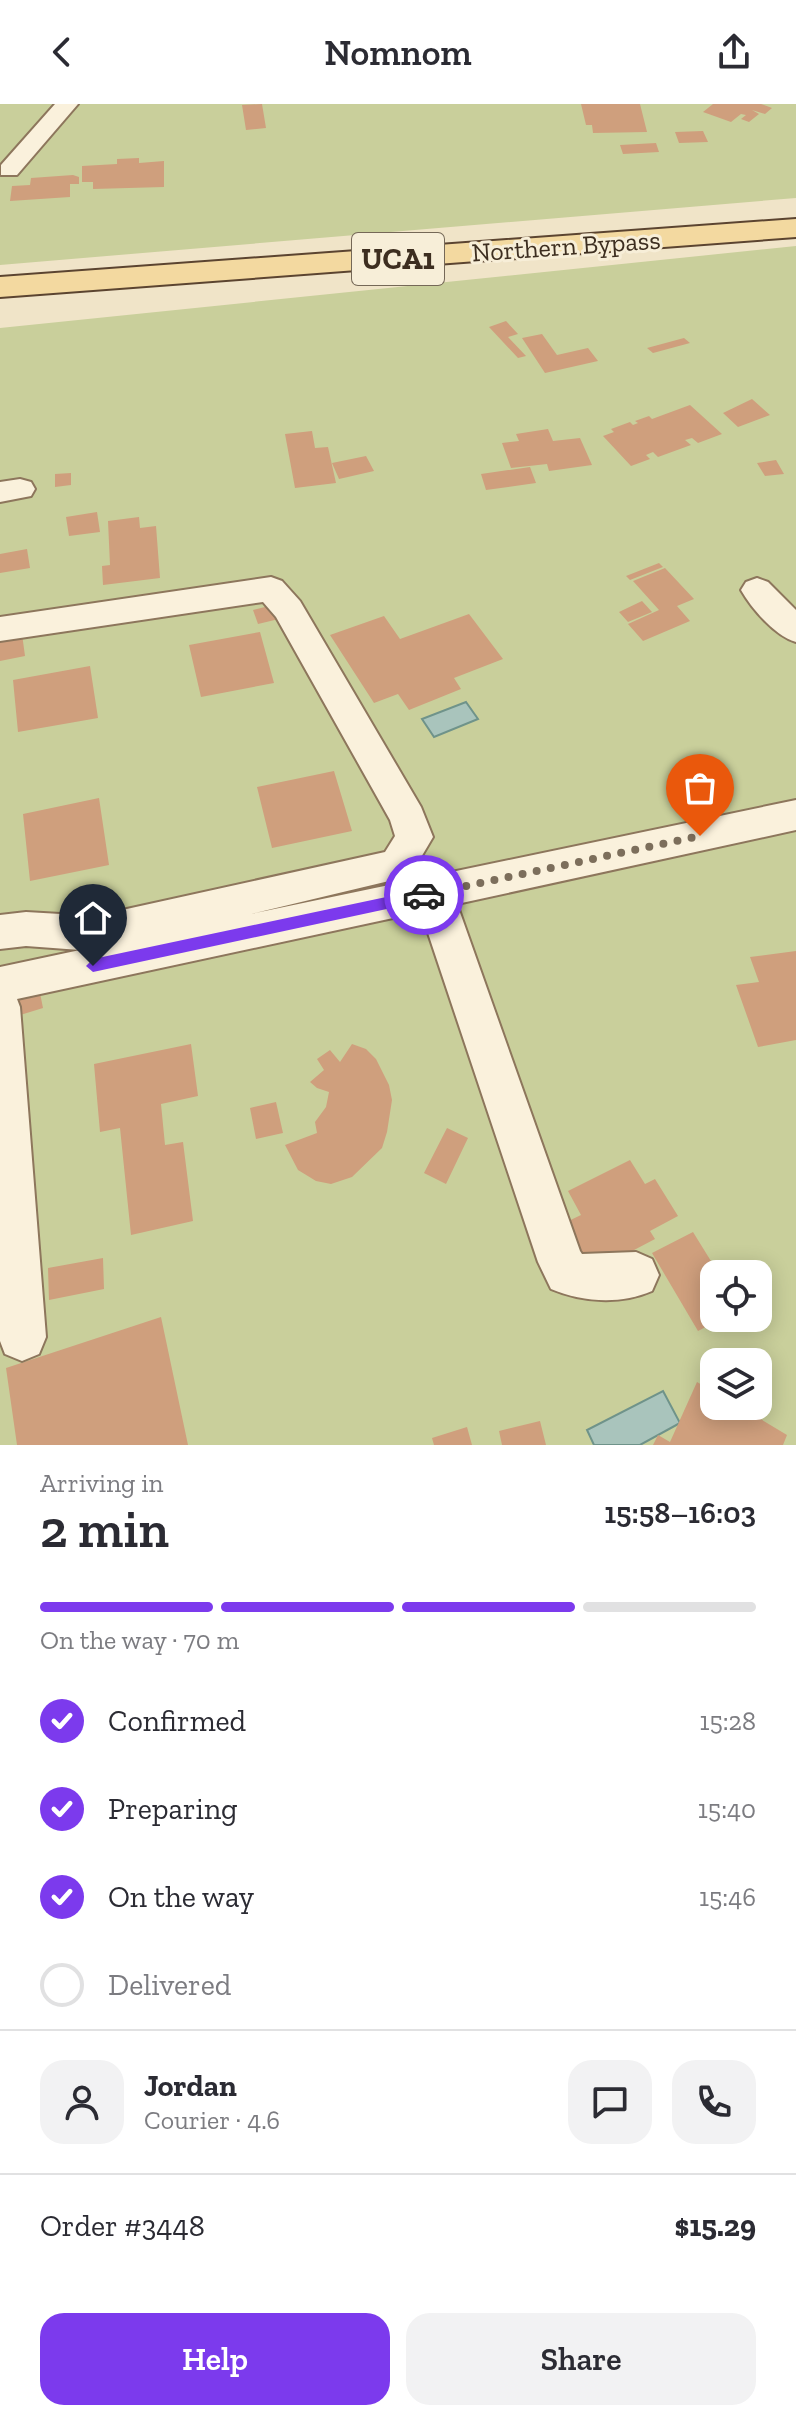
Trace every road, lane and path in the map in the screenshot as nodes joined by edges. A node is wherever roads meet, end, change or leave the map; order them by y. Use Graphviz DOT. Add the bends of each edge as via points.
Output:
graph roads {
  1 [pos="67,104"];
  2 [pos="9,170"];
  3 [pos="796,228"];
  4 [pos="0,287"];
  5 [pos="757,590"];
  6 [pos="0,629"];
  7 [pos="796,630"];
  8 [pos="793,822"];
  9 [pos="434,893"];
  10 [pos="0,932"];
  11 [pos="0,985"];
  12 [pos="0,1007"];
  13 [pos="636,1275"];
  14 [pos="22,1337"];
  1 -- 2 [label="street"];
  3 -- 4 [label="main road, Northern Bypass / UCA1"];
  5 -- 7 [label="street"];
  6 -- 10 [label="street" via="271,589 288,609 401,805 414,837 397,865 95,933 34,927"];
  8 -- 9 [label="street"];
  9 -- 11 [label="street"];
  9 -- 13 [label="street" via="561,1262 567,1273 578,1277"];
  12 -- 14 [label="street"];
}
